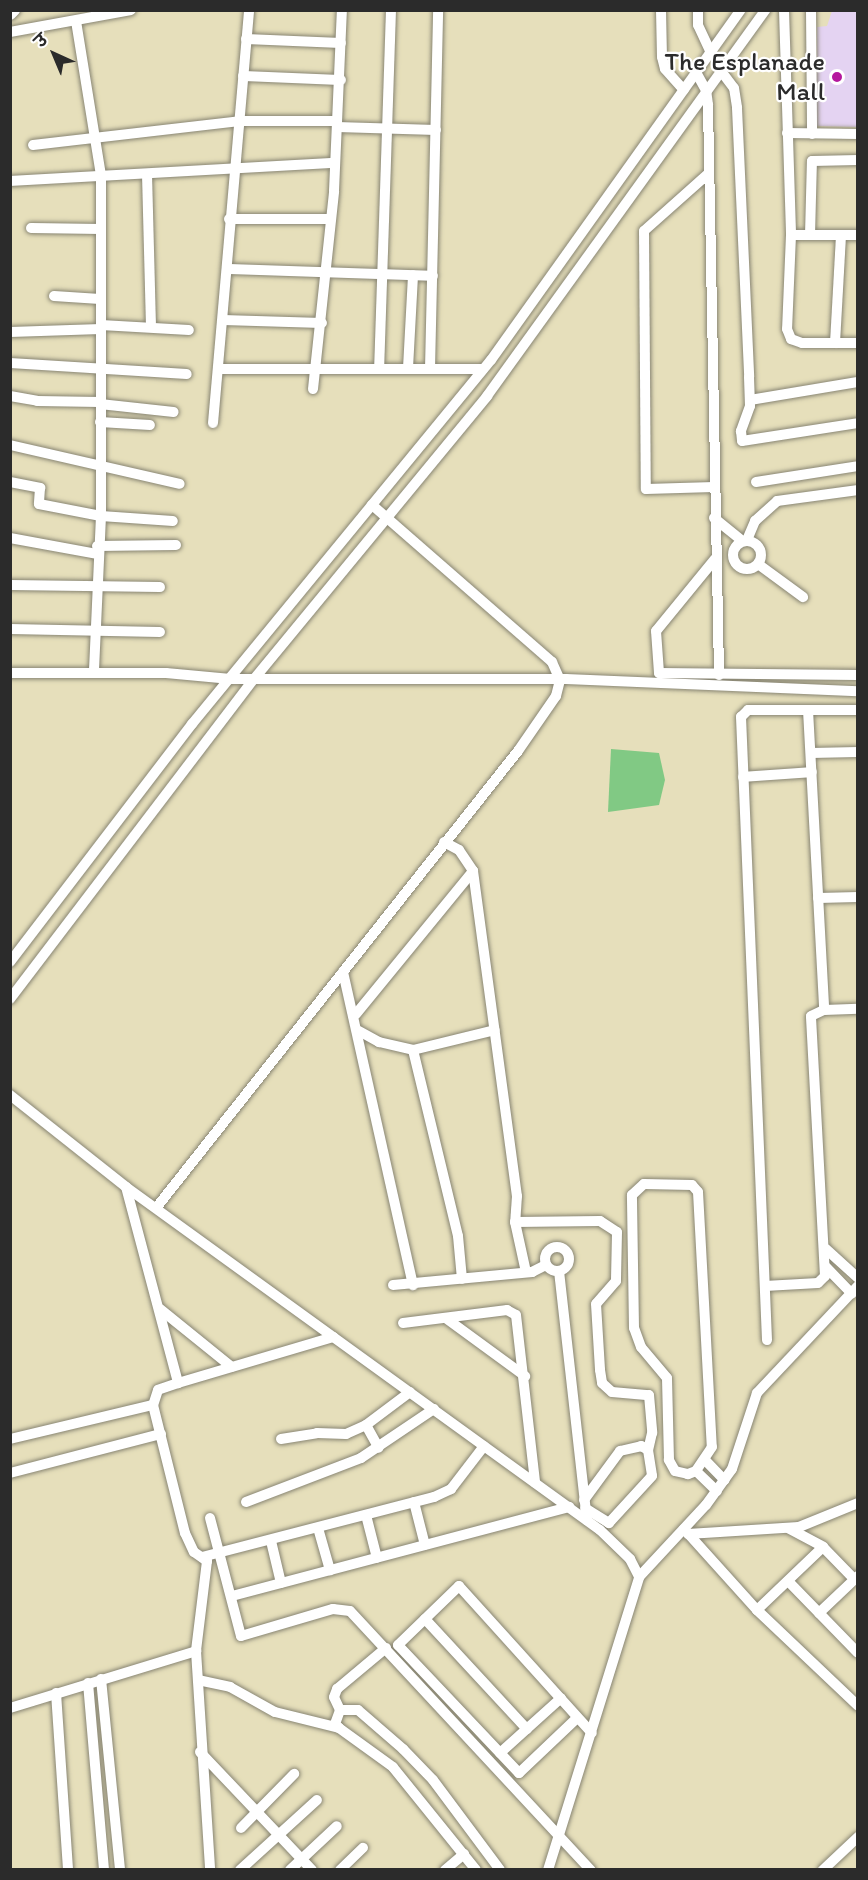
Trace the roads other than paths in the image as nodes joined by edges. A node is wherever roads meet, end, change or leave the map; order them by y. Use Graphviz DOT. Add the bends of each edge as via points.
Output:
graph roads {
  1 [pos="14,10"];
  2 [pos="131,10"];
  3 [pos="249,10"];
  4 [pos="342,10"];
  5 [pos="391,10"];
  6 [pos="438,10"];
  7 [pos="662,10"];
  8 [pos="698,10"];
  9 [pos="741,10"];
  10 [pos="765,10"];
  11 [pos="784,10"];
  12 [pos="811,10"];
  13 [pos="10,14"];
  14 [pos="76,21"];
  15 [pos="10,32"];
  16 [pos="246,39"];
  17 [pos="342,43"];
  18 [pos="711,54"];
  19 [pos="721,70"];
  20 [pos="697,74"];
  21 [pos="243,76"];
  22 [pos="341,80"];
  23 [pos="684,90"];
  24 [pos="706,90"];
  25 [pos="240,121"];
  26 [pos="337,124"];
  27 [pos="388,128"];
  28 [pos="436,130"];
  29 [pos="787,133"];
  30 [pos="812,134"];
  31 [pos="858,134"];
  32 [pos="96,137"];
  33 [pos="33,146"];
  34 [pos="858,160"];
  35 [pos="335,163"];
  36 [pos="236,167"];
  37 [pos="709,173"];
  38 [pos="147,174"];
  39 [pos="101,175"];
  40 [pos="10,181"];
  41 [pos="229,219"];
  42 [pos="330,219"];
  43 [pos="32,228"];
  44 [pos="101,229"];
  45 [pos="791,235"];
  46 [pos="810,235"];
  47 [pos="841,235"];
  48 [pos="858,235"];
  49 [pos="227,269"];
  50 [pos="327,273"];
  51 [pos="382,274"];
  52 [pos="413,275"];
  53 [pos="433,276"];
  54 [pos="54,296"];
  55 [pos="100,299"];
  56 [pos="223,320"];
  57 [pos="322,323"];
  58 [pos="151,326"];
  59 [pos="101,327"];
  60 [pos="189,330"];
  61 [pos="10,332"];
  62 [pos="835,343"];
  63 [pos="858,343"];
  64 [pos="10,363"];
  65 [pos="101,367"];
  66 [pos="408,368"];
  67 [pos="219,369"];
  68 [pos="379,369"];
  69 [pos="430,369"];
  70 [pos="483,369"];
  71 [pos="314,370"];
  72 [pos="187,374"];
  73 [pos="858,382"];
  74 [pos="313,389"];
  75 [pos="10,396"];
  76 [pos="750,400"];
  77 [pos="100,403"];
  78 [pos="174,412"];
  79 [pos="100,422"];
  80 [pos="213,423"];
  81 [pos="858,423"];
  82 [pos="150,424"];
  83 [pos="10,445"];
  84 [pos="100,464"];
  85 [pos="858,466"];
  86 [pos="10,482"];
  87 [pos="756,482"];
  88 [pos="180,484"];
  89 [pos="714,488"];
  90 [pos="858,490"];
  91 [pos="372,505"];
  92 [pos="101,516"];
  93 [pos="388,517"];
  94 [pos="714,518"];
  95 [pos="173,521"];
  96 [pos="10,538"];
  97 [pos="745,540"];
  98 [pos="176,545"];
  99 [pos="97,550"];
  100 [pos="716,564"];
  101 [pos="735,564"];
  102 [pos="758,564"];
  103 [pos="10,585"];
  104 [pos="96,586"];
  105 [pos="160,587"];
  106 [pos="803,597"];
  107 [pos="10,629"];
  108 [pos="94,630"];
  109 [pos="160,632"];
  110 [pos="10,673"];
  111 [pos="94,673"];
  112 [pos="719,675"];
  113 [pos="858,675"];
  114 [pos="231,679"];
  115 [pos="254,679"];
  116 [pos="560,680"];
  117 [pos="858,691"];
  118 [pos="808,710"];
  119 [pos="858,710"];
  120 [pos="858,752"];
  121 [pos="811,753"];
  122 [pos="812,772"];
  123 [pos="743,777"];
  124 [pos="444,842"];
  125 [pos="473,871"];
  126 [pos="858,897"];
  127 [pos="818,898"];
  128 [pos="10,962"];
  129 [pos="343,972"];
  130 [pos="10,999"];
  131 [pos="858,1009"];
  132 [pos="824,1010"];
  133 [pos="356,1014"];
  134 [pos="495,1030"];
  135 [pos="359,1031"];
  136 [pos="412,1050"];
  137 [pos="10,1095"];
  138 [pos="126,1187"];
  139 [pos="156,1208"];
  140 [pos="515,1222"];
  141 [pos="826,1249"];
  142 [pos="546,1265"];
  143 [pos="826,1267"];
  144 [pos="559,1270"];
  145 [pos="526,1272"];
  146 [pos="858,1278"];
  147 [pos="462,1279"];
  148 [pos="393,1285"];
  149 [pos="412,1285"];
  150 [pos="765,1286"];
  151 [pos="855,1290"];
  152 [pos="160,1309"];
  153 [pos="447,1319"];
  154 [pos="403,1323"];
  155 [pos="333,1337"];
  156 [pos="767,1340"];
  157 [pos="232,1366"];
  158 [pos="525,1376"];
  159 [pos="178,1383"];
  160 [pos="410,1392"];
  161 [pos="153,1405"];
  162 [pos="434,1409"];
  163 [pos="366,1425"];
  164 [pos="161,1434"];
  165 [pos="281,1439"];
  166 [pos="10,1440"];
  167 [pos="484,1446"];
  168 [pos="379,1448"];
  169 [pos="648,1450"];
  170 [pos="705,1460"];
  171 [pos="696,1471"];
  172 [pos="10,1473"];
  173 [pos="724,1480"];
  174 [pos="535,1483"];
  175 [pos="717,1491"];
  176 [pos="246,1502"];
  177 [pos="414,1502"];
  178 [pos="858,1503"];
  179 [pos="585,1504"];
  180 [pos="569,1507"];
  181 [pos="366,1515"];
  182 [pos="210,1518"];
  183 [pos="586,1520"];
  184 [pos="318,1528"];
  185 [pos="788,1528"];
  186 [pos="686,1532"];
  187 [pos="271,1540"];
  188 [pos="425,1545"];
  189 [pos="823,1547"];
  190 [pos="221,1554"];
  191 [pos="202,1557"];
  192 [pos="377,1558"];
  193 [pos="330,1570"];
  194 [pos="639,1577"];
  195 [pos="856,1578"];
  196 [pos="788,1581"];
  197 [pos="281,1583"];
  198 [pos="232,1596"];
  199 [pos="757,1610"];
  200 [pos="819,1613"];
  201 [pos="425,1619"];
  202 [pos="386,1648"];
  203 [pos="196,1651"];
  204 [pos="858,1653"];
  205 [pos="101,1679"];
  206 [pos="198,1680"];
  207 [pos="88,1683"];
  208 [pos="56,1693"];
  209 [pos="561,1698"];
  210 [pos="858,1706"];
  211 [pos="10,1708"];
  212 [pos="340,1710"];
  213 [pos="578,1718"];
  214 [pos="339,1728"];
  215 [pos="527,1729"];
  216 [pos="592,1733"];
  217 [pos="200,1752"];
  218 [pos="500,1754"];
  219 [pos="294,1774"];
  220 [pos="316,1800"];
  221 [pos="257,1812"];
  222 [pos="337,1826"];
  223 [pos="241,1828"];
  224 [pos="279,1834"];
  225 [pos="858,1837"];
  226 [pos="561,1838"];
  227 [pos="363,1848"];
  228 [pos="464,1854"];
  229 [pos="302,1858"];
  230 [pos="68,1869"];
  231 [pos="104,1869"];
  232 [pos="120,1869"];
  233 [pos="210,1869"];
  234 [pos="240,1869"];
  235 [pos="290,1869"];
  236 [pos="312,1869"];
  237 [pos="340,1869"];
  238 [pos="445,1869"];
  239 [pos="476,1869"];
  240 [pos="500,1869"];
  241 [pos="548,1869"];
  242 [pos="591,1869"];
  243 [pos="822,1869"];
  1 -- 13 [label="main road"];
  2 -- 14 [label="street"];
  3 -- 16 [label="street"];
  4 -- 17 [label="street"];
  5 -- 27 [label="street"];
  6 -- 28 [label="street"];
  7 -- 23 [label="street" via="665,69"];
  8 -- 18 [label="street" via="698,25"];
  9 -- 18 [label="street"];
  10 -- 19 [label="street"];
  11 -- 29 [label="street"];
  12 -- 30 [label="street"];
  14 -- 15 [label="street"];
  14 -- 32 [label="street"];
  16 -- 17 [label="street"];
  16 -- 21 [label="street"];
  17 -- 22 [label="street"];
  18 -- 20 [label="street"];
  19 -- 24 [label="street"];
  19 -- 76 [label="street" via="734,88 737,108"];
  20 -- 23 [label="street"];
  20 -- 24 [label="street"];
  21 -- 22 [label="street"];
  21 -- 25 [label="street"];
  22 -- 26 [label="street"];
  23 -- 70 [label="street"];
  24 -- 37 [label="street"];
  24 -- 93 [label="street" via="488,396"];
  25 -- 26 [label="street"];
  25 -- 32 [label="street"];
  25 -- 36 [label="street"];
  26 -- 27 [label="street"];
  26 -- 35 [label="street"];
  27 -- 28 [label="street"];
  27 -- 51 [label="street"];
  28 -- 53 [label="street"];
  29 -- 30 [label="street"];
  29 -- 45 [label="street"];
  30 -- 31 [label="street"];
  32 -- 33 [label="street"];
  32 -- 39 [label="street"];
  34 -- 46 [label="street" via="812,161"];
  35 -- 36 [label="street"];
  35 -- 42 [label="street"];
  36 -- 38 [label="street"];
  36 -- 41 [label="street"];
  37 -- 89 [label="street"];
  37 -- 89 [label="street" via="644,231 646,489"];
  38 -- 39 [label="street"];
  38 -- 58 [label="street"];
  39 -- 40 [label="street"];
  39 -- 44 [label="street"];
  41 -- 42 [label="street"];
  41 -- 49 [label="street"];
  42 -- 50 [label="street"];
  43 -- 44 [label="street"];
  44 -- 55 [label="street"];
  45 -- 46 [label="street"];
  45 -- 62 [label="street" via="788,335 802,343"];
  46 -- 47 [label="street"];
  47 -- 48 [label="street"];
  47 -- 62 [label="street"];
  49 -- 50 [label="street"];
  49 -- 56 [label="street"];
  50 -- 51 [label="street"];
  50 -- 57 [label="street"];
  51 -- 52 [label="street"];
  51 -- 68 [label="street"];
  52 -- 53 [label="street"];
  52 -- 66 [label="street"];
  53 -- 69 [label="street"];
  54 -- 55 [label="street"];
  55 -- 59 [label="street"];
  56 -- 57 [label="street"];
  56 -- 67 [label="street"];
  57 -- 71 [label="street"];
  58 -- 59 [label="street"];
  58 -- 60 [label="street"];
  59 -- 61 [label="street"];
  59 -- 65 [label="street"];
  62 -- 63 [label="street"];
  64 -- 65 [label="street"];
  65 -- 72 [label="street"];
  65 -- 77 [label="street"];
  66 -- 68 [label="street"];
  66 -- 69 [label="street"];
  67 -- 71 [label="street"];
  67 -- 80 [label="street"];
  68 -- 71 [label="street"];
  69 -- 70 [label="street"];
  70 -- 91 [label="street"];
  71 -- 74 [label="street"];
  73 -- 76 [label="street"];
  75 -- 77 [label="street"];
  76 -- 81 [label="street" via="742,441"];
  77 -- 78 [label="street"];
  77 -- 79 [label="street"];
  79 -- 82 [label="street"];
  79 -- 84 [label="street"];
  83 -- 84 [label="street"];
  84 -- 88 [label="street"];
  84 -- 92 [label="street"];
  85 -- 87 [label="street"];
  86 -- 92 [label="street" via="40,488 39,504"];
  89 -- 94 [label="street"];
  90 -- 97 [label="street" via="777,501 755,521"];
  91 -- 93 [label="street"];
  91 -- 114 [label="street"];
  92 -- 95 [label="street"];
  92 -- 99 [label="street"];
  93 -- 115 [label="street"];
  93 -- 116 [label="street" via="552,662"];
  94 -- 97 [label="street"];
  94 -- 100 [label="street"];
  96 -- 99 [label="street"];
  97 -- 101 [label="street" via="733,551"];
  97 -- 102 [label="street" via="761,550"];
  98 -- 99 [label="street"];
  99 -- 104 [label="street"];
  100 -- 101 [label="street"];
  100 -- 112 [label="street"];
  100 -- 112 [label="street" via="662,621 654,649 656,668 662,674"];
  101 -- 102 [label="street" via="747,569"];
  102 -- 106 [label="street"];
  103 -- 104 [label="street"];
  104 -- 105 [label="street"];
  104 -- 108 [label="street"];
  107 -- 108 [label="street"];
  108 -- 109 [label="street"];
  108 -- 111 [label="street"];
  110 -- 111 [label="street"];
  111 -- 114 [label="street"];
  112 -- 113 [label="street"];
  114 -- 115 [label="street"];
  114 -- 128 [label="street" via="151,776"];
  115 -- 116 [label="street"];
  115 -- 130 [label="street"];
  116 -- 117 [label="street"];
  116 -- 124 [label="street" via="556,696 518,752"];
  118 -- 119 [label="street"];
  118 -- 121 [label="street"];
  118 -- 123 [label="street" via="748,710 743,714"];
  120 -- 121 [label="street"];
  121 -- 122 [label="street"];
  122 -- 123 [label="street"];
  122 -- 127 [label="street"];
  123 -- 150 [label="street"];
  124 -- 125 [label="street" via="459,850"];
  124 -- 129 [label="street"];
  125 -- 133 [label="street"];
  125 -- 134 [label="street"];
  126 -- 127 [label="street"];
  127 -- 132 [label="street"];
  129 -- 133 [label="street"];
  129 -- 139 [label="street"];
  131 -- 132 [label="street"];
  132 -- 141 [label="street" via="811,1016"];
  133 -- 135 [label="street"];
  134 -- 136 [label="street"];
  134 -- 140 [label="street" via="517,1196"];
  135 -- 136 [label="street" via="379,1042"];
  135 -- 149 [label="street" via="368,1092"];
  136 -- 147 [label="street" via="458,1236"];
  137 -- 138 [label="street"];
  138 -- 139 [label="street"];
  138 -- 152 [label="street"];
  139 -- 155 [label="street"];
  140 -- 145 [label="street"];
  140 -- 169 [label="street" via="600,1221 617,1233 616,1281 597,1304 600,1370 602,1383 612,1392 649,1395 652,1432"];
  141 -- 143 [label="street"];
  141 -- 146 [label="street"];
  142 -- 144 [label="street"];
  142 -- 144 [label="street" via="548,1251 561,1248 569,1260"];
  142 -- 145 [label="street"];
  143 -- 150 [label="street" via="825,1276 818,1283"];
  143 -- 151 [label="street"];
  144 -- 179 [label="street"];
  145 -- 147 [label="street"];
  147 -- 149 [label="street"];
  148 -- 149 [label="street"];
  150 -- 156 [label="street"];
  151 -- 173 [label="street" via="757,1393 743,1446"];
  152 -- 157 [label="street"];
  152 -- 159 [label="street"];
  153 -- 154 [label="street"];
  153 -- 158 [label="street"];
  153 -- 158 [label="street" via="513,1311"];
  155 -- 157 [label="street"];
  155 -- 160 [label="street"];
  157 -- 159 [label="street"];
  158 -- 174 [label="street"];
  159 -- 161 [label="street" via="158,1390"];
  160 -- 162 [label="street"];
  160 -- 163 [label="street"];
  161 -- 164 [label="street"];
  161 -- 166 [label="street"];
  162 -- 167 [label="street"];
  162 -- 168 [label="street"];
  163 -- 165 [label="street" via="339,1436 317,1433"];
  163 -- 168 [label="street"];
  164 -- 172 [label="street"];
  164 -- 191 [label="street" via="185,1533"];
  167 -- 174 [label="street"];
  167 -- 177 [label="street" via="451,1489"];
  168 -- 176 [label="street"];
  169 -- 179 [label="street" via="641,1446 620,1451"];
  169 -- 179 [label="street" via="651,1476 609,1522"];
  170 -- 171 [label="street"];
  170 -- 171 [label="street" via="712,1438 698,1192 692,1185 644,1184 633,1195 634,1328 641,1347 662,1370 669,1386 669,1460 679,1473"];
  170 -- 173 [label="street"];
  171 -- 175 [label="street"];
  173 -- 175 [label="street"];
  174 -- 180 [label="street"];
  175 -- 186 [label="street"];
  177 -- 181 [label="street"];
  177 -- 188 [label="street"];
  178 -- 185 [label="street" via="811,1524"];
  179 -- 183 [label="street"];
  180 -- 183 [label="street"];
  180 -- 188 [label="street"];
  181 -- 184 [label="street"];
  181 -- 192 [label="street"];
  182 -- 190 [label="street"];
  183 -- 194 [label="street" via="619,1547"];
  184 -- 187 [label="street"];
  184 -- 193 [label="street"];
  185 -- 186 [label="street"];
  185 -- 189 [label="street"];
  186 -- 194 [label="street"];
  186 -- 199 [label="street"];
  187 -- 190 [label="street"];
  187 -- 197 [label="street"];
  188 -- 192 [label="street"];
  189 -- 195 [label="street"];
  189 -- 196 [label="street"];
  190 -- 191 [label="street"];
  190 -- 198 [label="street"];
  191 -- 203 [label="street" via="207,1565"];
  192 -- 193 [label="street"];
  193 -- 197 [label="street"];
  194 -- 216 [label="street"];
  195 -- 200 [label="street"];
  196 -- 199 [label="street"];
  196 -- 200 [label="street"];
  197 -- 198 [label="street"];
  198 -- 202 [label="street" via="241,1636 341,1608 350,1611"];
  199 -- 210 [label="street"];
  200 -- 204 [label="street"];
  201 -- 209 [label="street" via="459,1586"];
  201 -- 215 [label="street"];
  201 -- 218 [label="street" via="398,1645"];
  202 -- 212 [label="street" via="337,1689 334,1697"];
  202 -- 226 [label="street"];
  203 -- 205 [label="street"];
  203 -- 206 [label="street"];
  205 -- 207 [label="street"];
  205 -- 232 [label="street"];
  206 -- 214 [label="street" via="230,1687 275,1712"];
  206 -- 217 [label="street"];
  207 -- 208 [label="street"];
  207 -- 231 [label="street"];
  208 -- 211 [label="street"];
  208 -- 230 [label="street"];
  209 -- 213 [label="street"];
  209 -- 215 [label="street"];
  212 -- 214 [label="street" via="335,1724"];
  212 -- 240 [label="street" via="358,1710 403,1749 447,1797"];
  213 -- 216 [label="street"];
  213 -- 218 [label="street" via="519,1773"];
  214 -- 228 [label="street" via="393,1767"];
  215 -- 218 [label="street"];
  216 -- 226 [label="street"];
  217 -- 221 [label="street"];
  217 -- 233 [label="street"];
  219 -- 221 [label="street"];
  220 -- 224 [label="street"];
  221 -- 223 [label="street"];
  221 -- 224 [label="street"];
  222 -- 229 [label="street"];
  224 -- 229 [label="street"];
  224 -- 234 [label="street"];
  225 -- 243 [label="street"];
  226 -- 241 [label="street"];
  226 -- 242 [label="street"];
  227 -- 237 [label="street"];
  228 -- 238 [label="street"];
  228 -- 239 [label="street"];
  229 -- 235 [label="street"];
  229 -- 236 [label="street"];
}
